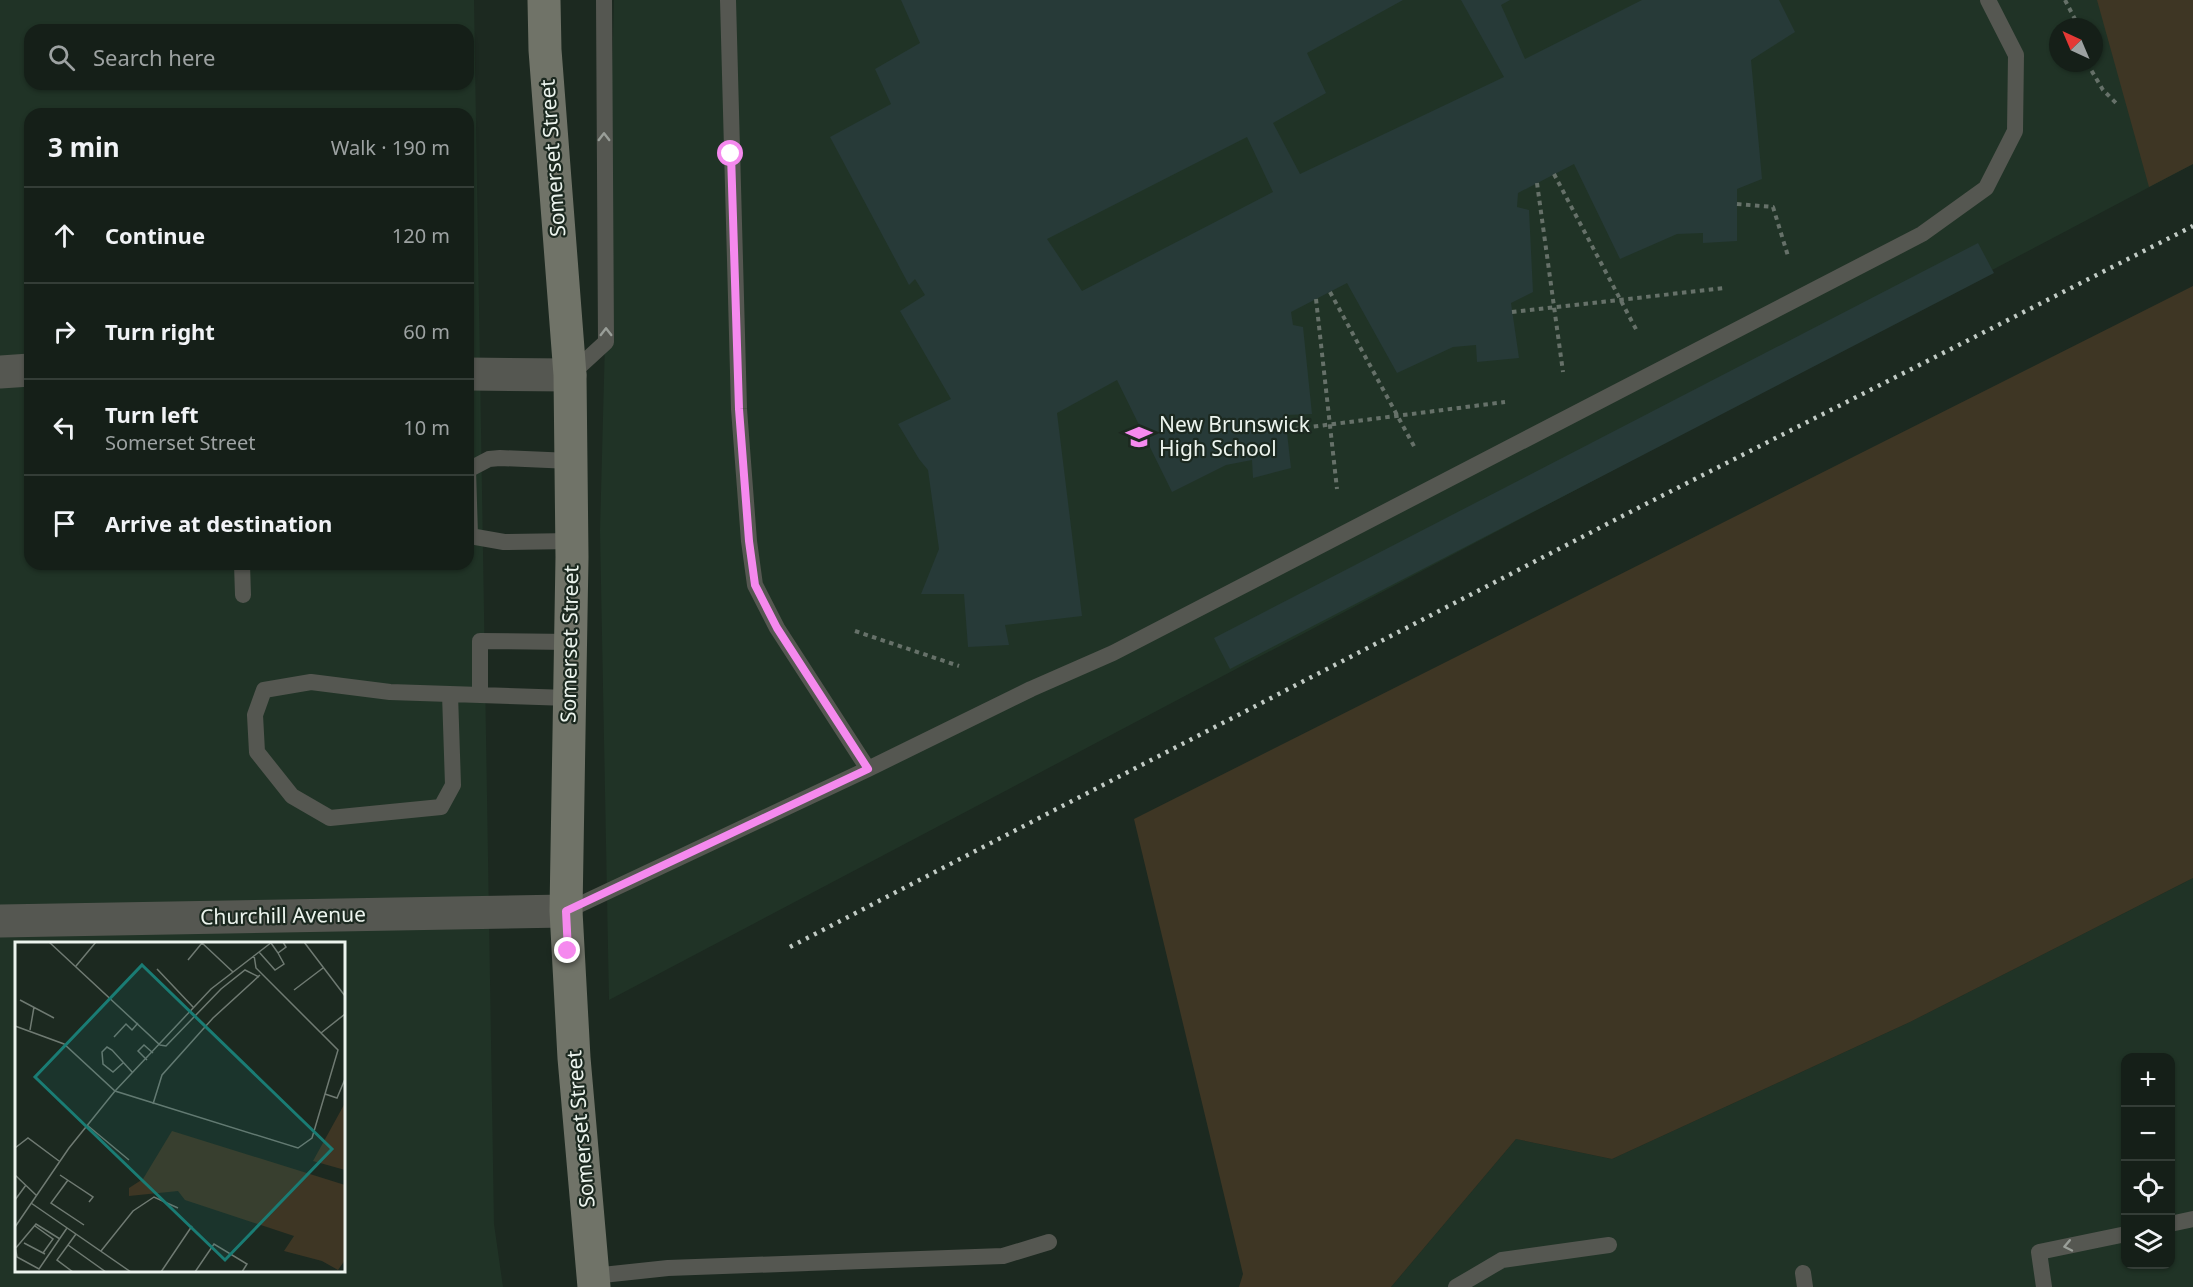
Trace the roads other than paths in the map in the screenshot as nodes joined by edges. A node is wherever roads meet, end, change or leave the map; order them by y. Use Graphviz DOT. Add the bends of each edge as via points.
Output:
graph roads {
  1 [pos="544,0"];
  2 [pos="604,0"];
  3 [pos="728,0"];
  4 [pos="1988,0"];
  5 [pos="24,370"];
  6 [pos="0,372"];
  7 [pos="474,374"];
  8 [pos="570,375"];
  9 [pos="571,460"];
  10 [pos="474,467"];
  11 [pos="474,537"];
  12 [pos="572,541"];
  13 [pos="242,570"];
  14 [pos="243,595"];
  15 [pos="570,642"];
  16 [pos="450,694"];
  17 [pos="480,695"];
  18 [pos="569,698"];
  19 [pos="868,769"];
  20 [pos="566,911"];
  21 [pos="0,921"];
  22 [pos="2193,1219"];
  23 [pos="2175,1223"];
  24 [pos="2121,1235"];
  25 [pos="1049,1242"];
  26 [pos="1609,1245"];
  27 [pos="593,1281"];
  28 [pos="1456,1287"];
  29 [pos="2044,1287"];
  1 -- 8 [label="main road, Somerset Street"];
  8 -- 2 [label="lane, one-way" via="606,342"];
  3 -- 19 [label="lane" via="739,409 755,585 777,628"];
  4 -- 19 [label="lane" via="2016,55 2016,131 1986,188 1922,234 1113,653"];
  5 -- 6 [label="street"];
  7 -- 8 [label="street"];
  8 -- 9 [label="main road, Somerset Street"];
  9 -- 10 [label="lane" via="500,458"];
  9 -- 12 [label="main road, Somerset Street"];
  11 -- 12 [label="lane" via="504,543"];
  12 -- 15 [label="main road, Somerset Street"];
  13 -- 14 [label="lane"];
  15 -- 17 [label="lane" via="480,641"];
  15 -- 18 [label="main road, Somerset Street"];
  16 -- 16 [label="lane" via="390,692 311,682 264,690 255,715 257,752 292,796 330,818 441,807 453,785"];
  16 -- 17 [label="lane"];
  17 -- 18 [label="lane"];
  18 -- 20 [label="main road, Somerset Street"];
  19 -- 20 [label="lane"];
  20 -- 21 [label="street, Churchill Avenue"];
  20 -- 27 [label="main road, Somerset Street"];
  22 -- 23 [label="lane"];
  24 -- 29 [label="lane, one-way" via="2039,1252"];
  25 -- 27 [label="lane" via="1003,1256 668,1268"];
  26 -- 28 [label="lane" via="1502,1260"];
}
